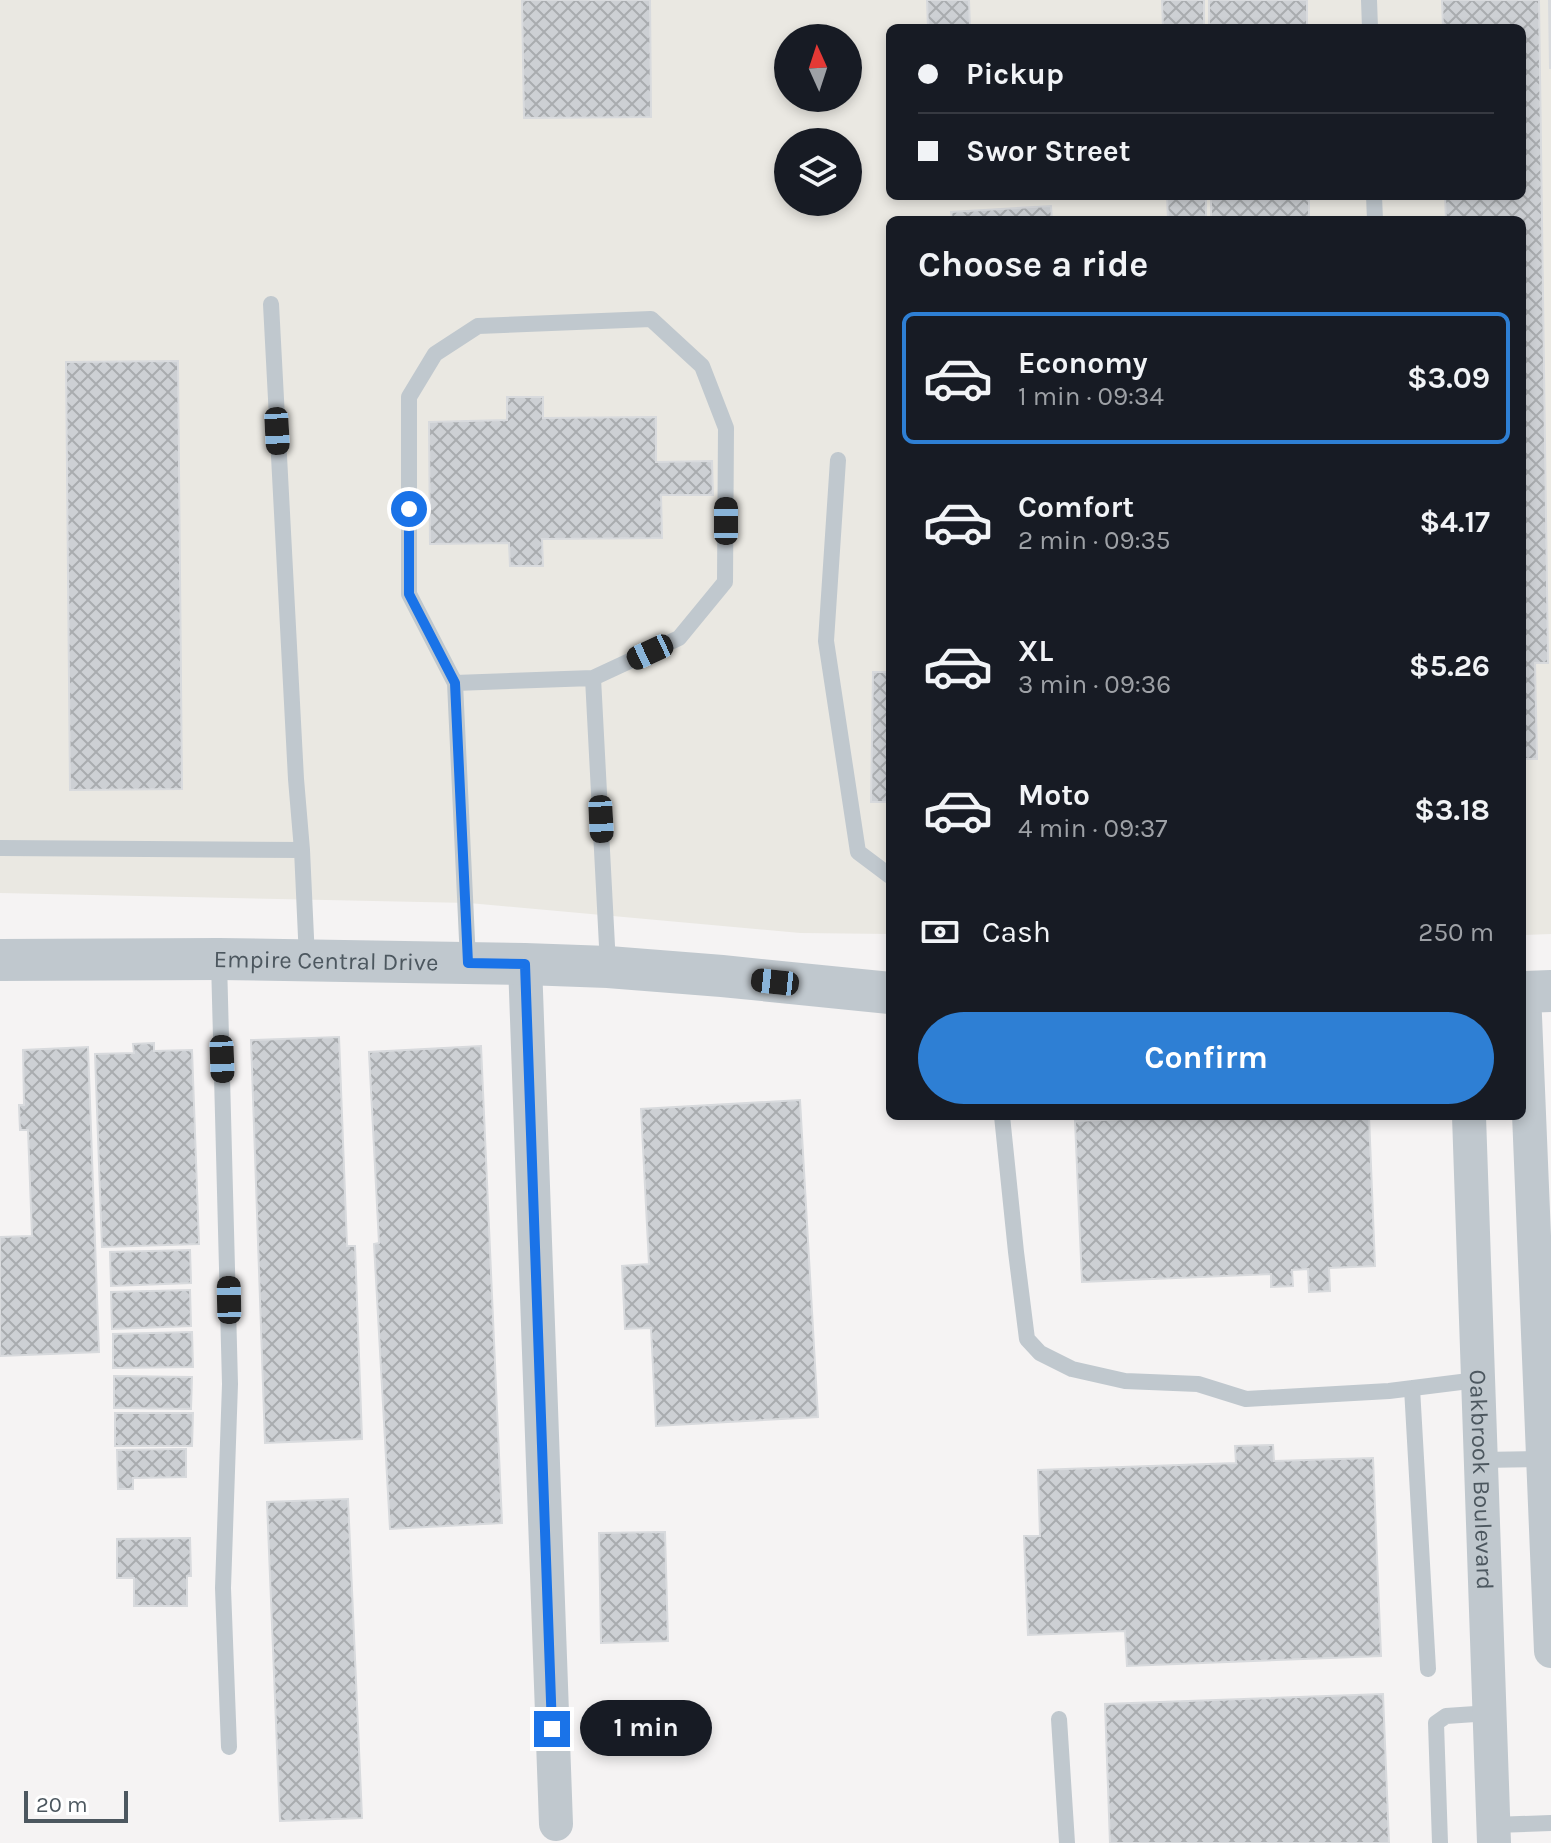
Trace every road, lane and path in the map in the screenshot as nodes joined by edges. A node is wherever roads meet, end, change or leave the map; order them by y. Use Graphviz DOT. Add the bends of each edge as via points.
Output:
graph roads {
  1 [pos="1369,0"];
  2 [pos="1370,24"];
  3 [pos="271,304"];
  4 [pos="838,460"];
  5 [pos="593,678"];
  6 [pos="455,683"];
  7 [pos="0,848"];
  8 [pos="302,850"];
  9 [pos="886,873"];
  10 [pos="219,959"];
  11 [pos="0,960"];
  12 [pos="308,960"];
  13 [pos="468,963"];
  14 [pos="525,964"];
  15 [pos="608,967"];
  16 [pos="1532,992"];
  17 [pos="886,993"];
  18 [pos="1002,1120"];
  19 [pos="1469,1120"];
  20 [pos="1477,1380"];
  21 [pos="1412,1388"];
  22 [pos="1547,1459"];
  23 [pos="1481,1460"];
  24 [pos="1551,1651"];
  25 [pos="1428,1669"];
  26 [pos="1490,1713"];
  27 [pos="1059,1719"];
  28 [pos="229,1747"];
  29 [pos="1551,1823"];
  30 [pos="556,1824"];
  31 [pos="1494,1834"];
  32 [pos="1067,1843"];
  33 [pos="1440,1843"];
  1 -- 2 [label="lane"];
  3 -- 8 [label="lane"];
  4 -- 9 [label="lane" via="826,641 858,852"];
  5 -- 6 [label="lane"];
  5 -- 6 [label="lane" via="679,638 725,582 726,428 702,366 651,319 478,326 435,354 409,397 409,594"];
  5 -- 15 [label="lane"];
  6 -- 13 [label="lane"];
  7 -- 8 [label="lane"];
  8 -- 12 [label="lane"];
  10 -- 11 [label="street, Empire Central Drive"];
  10 -- 12 [label="street, Empire Central Drive"];
  10 -- 28 [label="lane" via="230,1384 223,1588"];
  12 -- 13 [label="street, Empire Central Drive"];
  13 -- 14 [label="street, Empire Central Drive"];
  14 -- 15 [label="street, Empire Central Drive"];
  14 -- 30 [label="street"];
  15 -- 17 [label="street, Empire Central Drive"];
  16 -- 22 [label="street"];
  18 -- 21 [label="lane" via="1027,1339 1040,1353 1072,1369 1125,1381 1198,1384 1246,1399"];
  19 -- 20 [label="street, Oakbrook Boulevard"];
  20 -- 21 [label="lane"];
  20 -- 23 [label="street, Oakbrook Boulevard"];
  21 -- 25 [label="lane"];
  22 -- 23 [label="lane"];
  22 -- 24 [label="street"];
  23 -- 26 [label="street, Oakbrook Boulevard"];
  26 -- 31 [label="street, Oakbrook Boulevard"];
  26 -- 33 [label="lane" via="1446,1716 1436,1723"];
  27 -- 32 [label="lane"];
  29 -- 31 [label="lane"];
}
